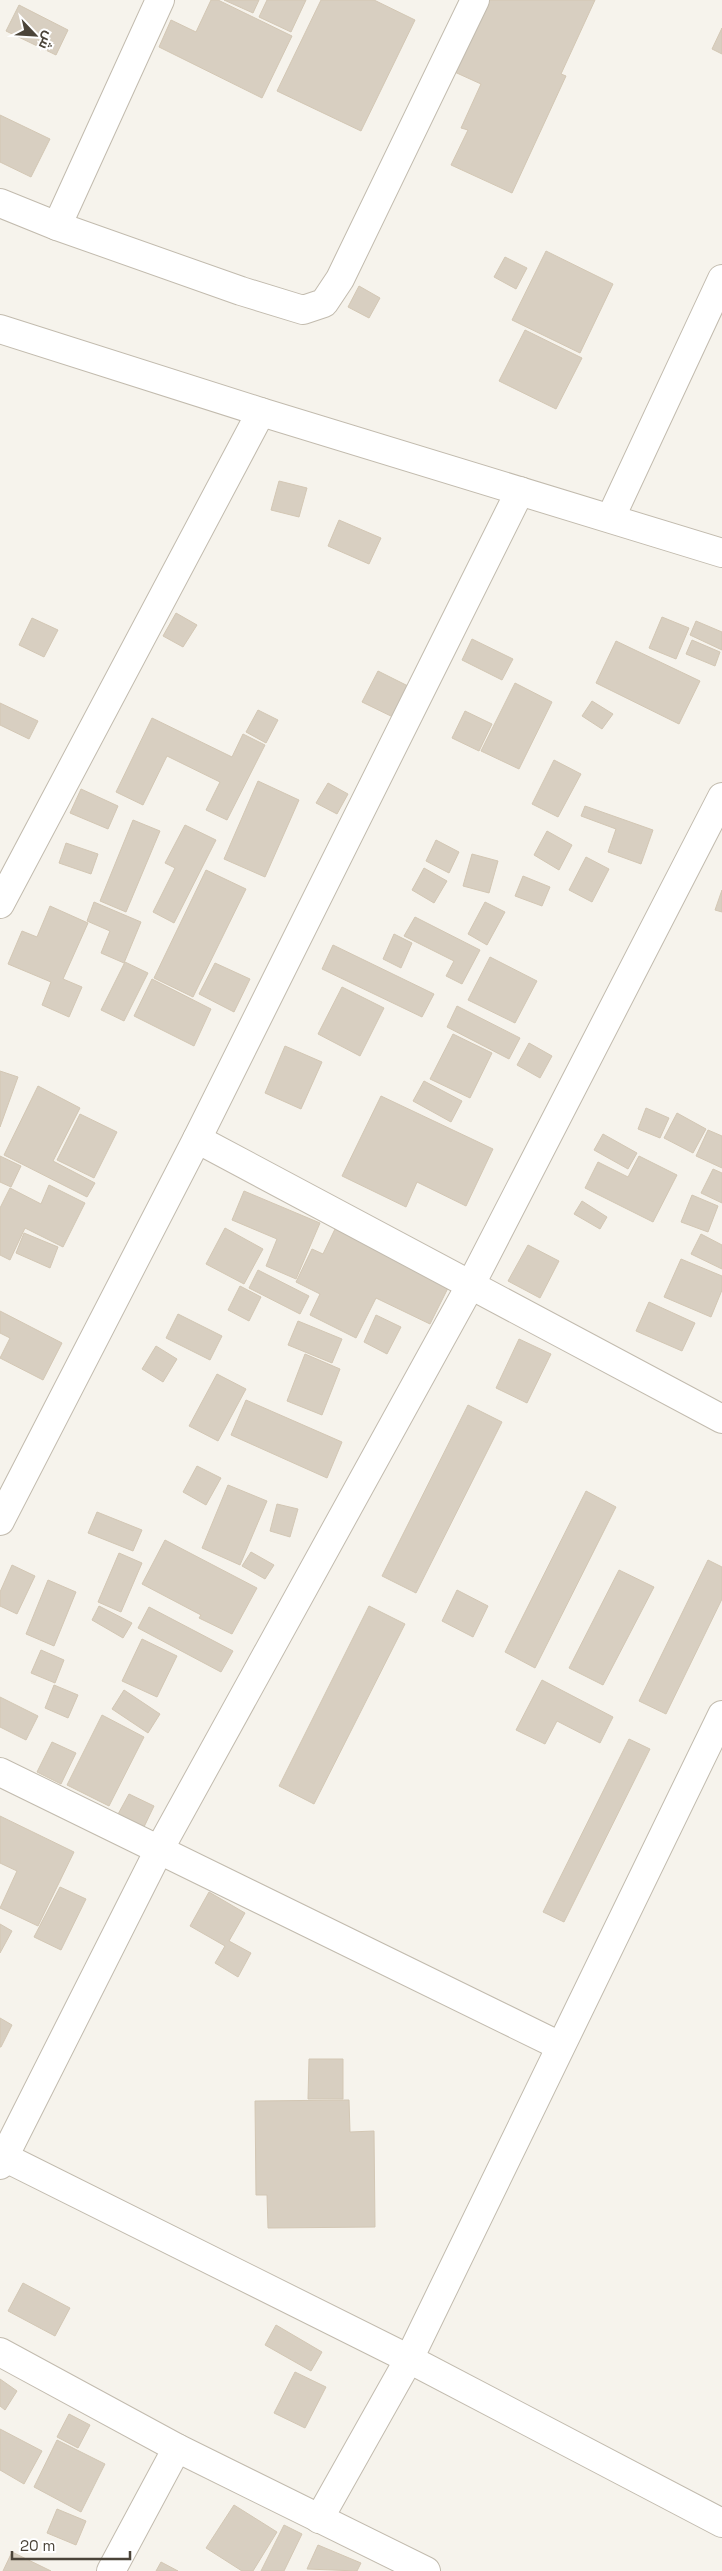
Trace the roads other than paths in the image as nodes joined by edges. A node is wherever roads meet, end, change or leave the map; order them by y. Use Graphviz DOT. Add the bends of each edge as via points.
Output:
graph roads {
  1 [pos="160,0"];
  2 [pos="475,0"];
  3 [pos="0,202"];
  4 [pos="56,226"];
  5 [pos="722,279"];
  6 [pos="0,329"];
  7 [pos="261,412"];
  8 [pos="520,491"];
  9 [pos="611,517"];
  10 [pos="722,553"];
  11 [pos="722,797"];
  12 [pos="0,904"];
  13 [pos="196,1140"];
  14 [pos="470,1286"];
  15 [pos="722,1419"];
  16 [pos="0,1521"];
  17 [pos="720,1722"];
  18 [pos="0,1772"];
  19 [pos="159,1850"];
  20 [pos="560,2046"];
  21 [pos="2,2161"];
  22 [pos="0,2352"];
  23 [pos="409,2358"];
  24 [pos="177,2448"];
  25 [pos="319,2519"];
  26 [pos="722,2523"];
  27 [pos="111,2571"];
  28 [pos="426,2571"];
  1 -- 4 [label="street"];
  2 -- 4 [label="street" via="340,279 324,303 304,310"];
  3 -- 4 [label="street"];
  5 -- 9 [label="street"];
  6 -- 7 [label="street"];
  7 -- 8 [label="street"];
  7 -- 12 [label="street"];
  8 -- 9 [label="street"];
  8 -- 13 [label="street"];
  9 -- 10 [label="street"];
  11 -- 14 [label="street"];
  13 -- 14 [label="street"];
  13 -- 16 [label="street"];
  14 -- 15 [label="street"];
  14 -- 19 [label="street"];
  17 -- 20 [label="street"];
  18 -- 19 [label="street"];
  19 -- 20 [label="street"];
  19 -- 21 [label="street"];
  20 -- 23 [label="street"];
  21 -- 23 [label="street"];
  22 -- 24 [label="street"];
  23 -- 25 [label="street"];
  23 -- 26 [label="street"];
  24 -- 25 [label="street"];
  24 -- 27 [label="street"];
  25 -- 28 [label="street"];
}
